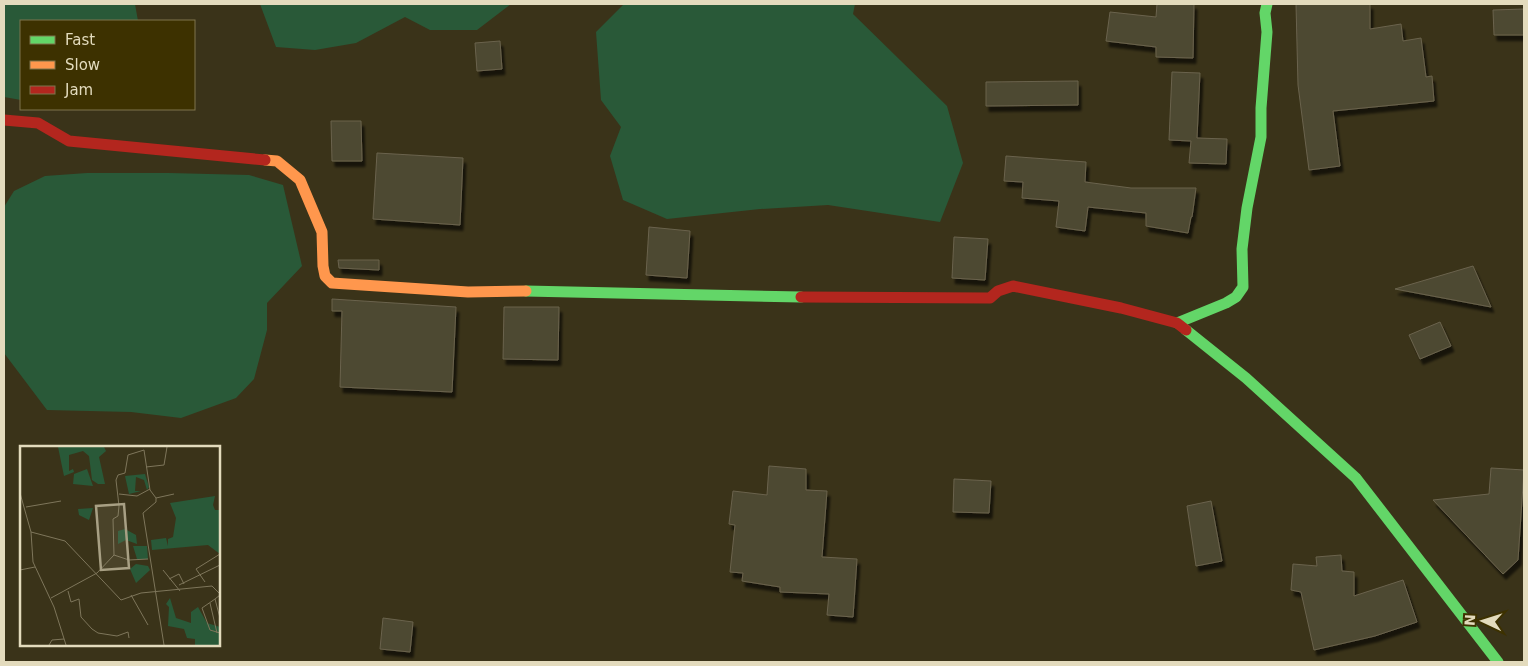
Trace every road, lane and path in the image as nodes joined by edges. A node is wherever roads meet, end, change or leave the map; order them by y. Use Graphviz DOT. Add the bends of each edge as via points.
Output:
graph roads {
  1 [pos="1266,4"];
  2 [pos="4,120"];
  3 [pos="1177,323"];
  4 [pos="1498,662"];
  1 -- 3 [label="street" via="1261,137 1242,249 1243,287 1226,303"];
  2 -- 3 [label="street" via="38,123 70,141 277,161 300,180 322,232 323,266 325,276 332,283 468,292 955,299 990,298 998,291 1013,286"];
  3 -- 4 [label="street" via="1246,378 1356,478"];
}
